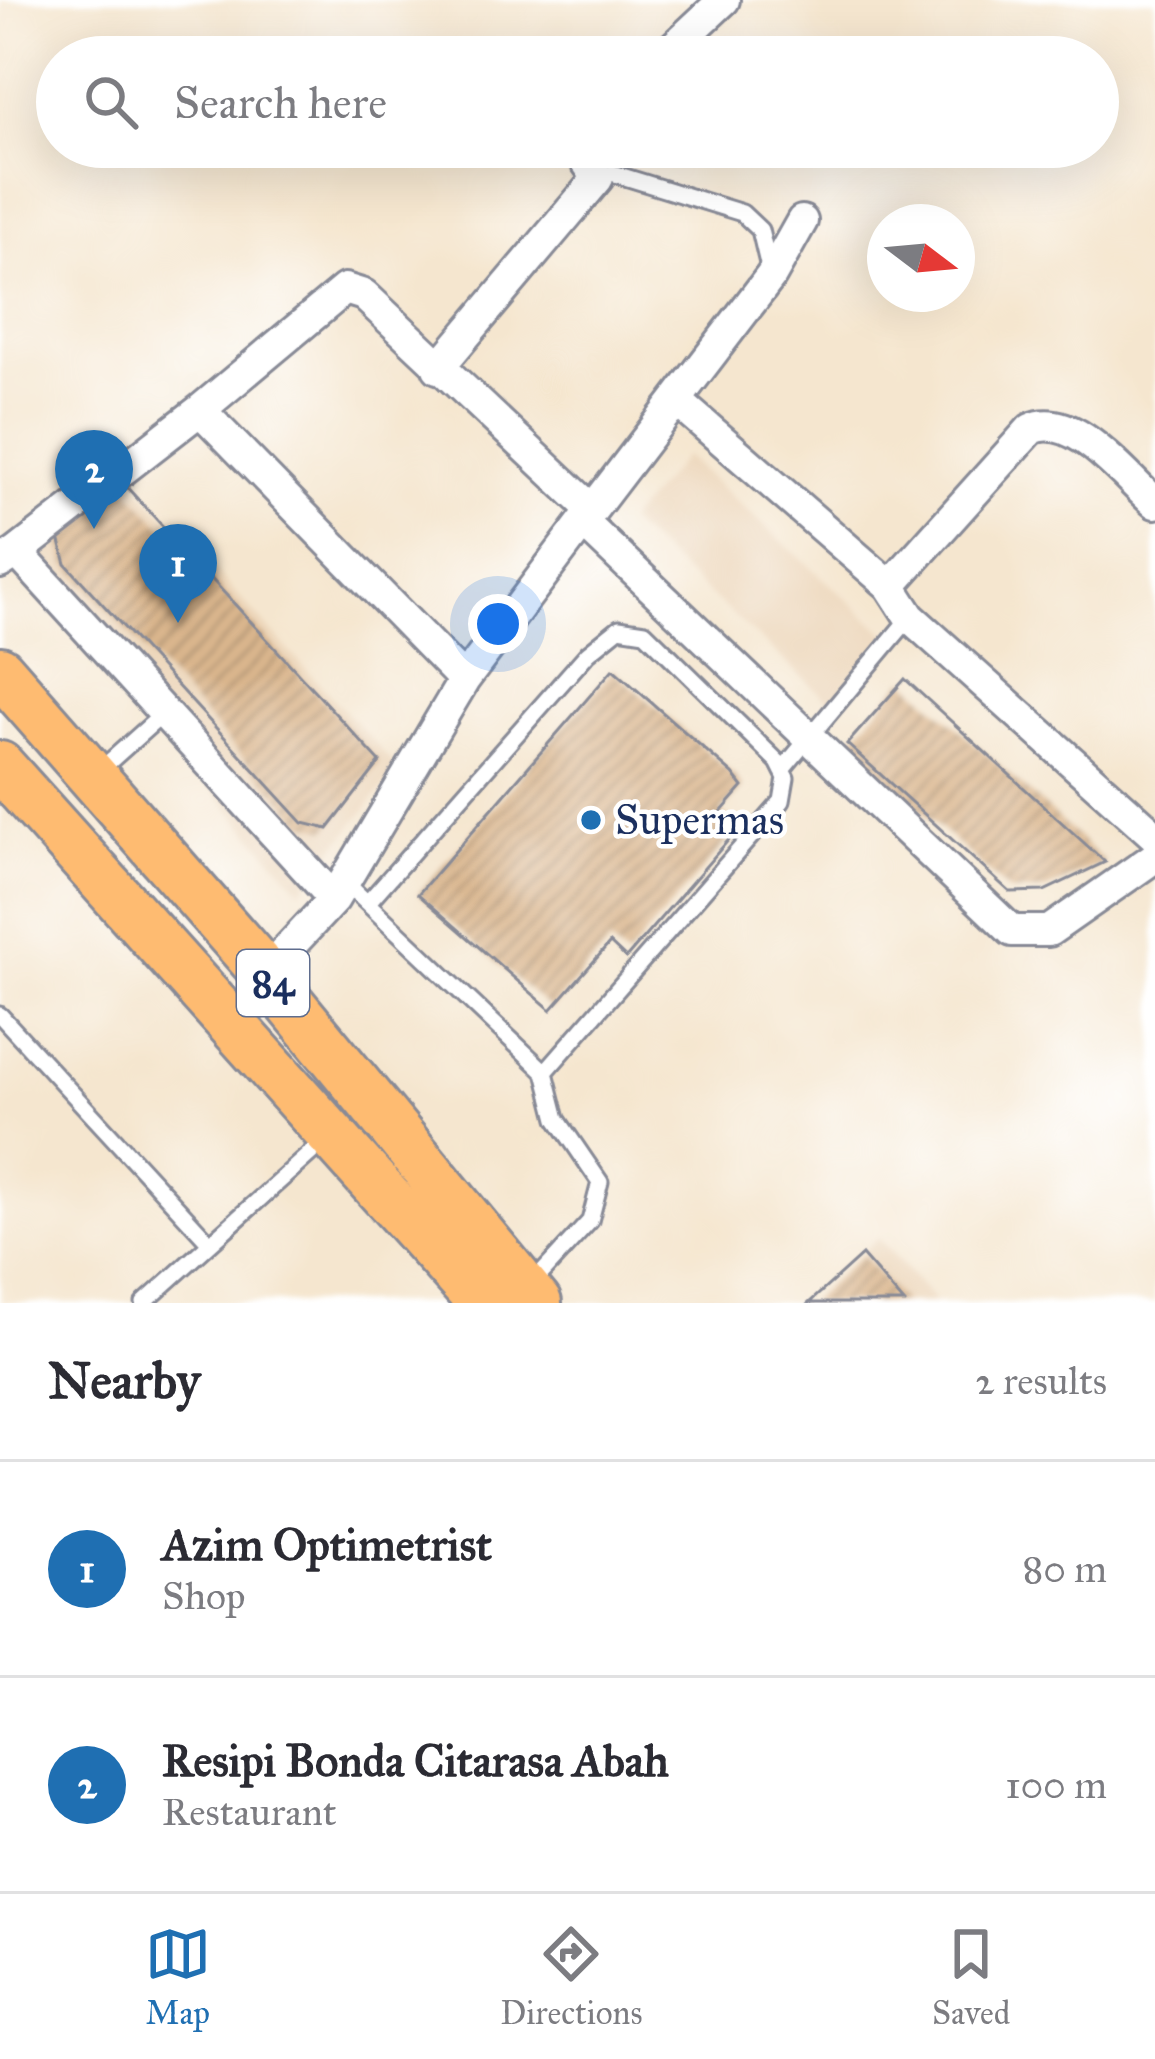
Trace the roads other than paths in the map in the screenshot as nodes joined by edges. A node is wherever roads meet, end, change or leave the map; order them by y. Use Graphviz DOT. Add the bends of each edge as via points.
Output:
graph roads {
  1 [pos="724,0"];
  2 [pos="685,36"];
  3 [pos="591,168"];
  4 [pos="598,178"];
  5 [pos="802,221"];
  6 [pos="771,276"];
  7 [pos="439,368"];
  8 [pos="678,402"];
  9 [pos="200,410"];
  10 [pos="1155,503"];
  11 [pos="587,516"];
  12 [pos="8,558"];
  13 [pos="890,586"];
  14 [pos="910,617"];
  15 [pos="464,680"];
  16 [pos="10,688"];
  17 [pos="164,713"];
  18 [pos="809,738"];
  19 [pos="0,766"];
  20 [pos="782,770"];
  21 [pos="92,777"];
  22 [pos="1155,836"];
  23 [pos="1155,857"];
  24 [pos="350,894"];
  25 [pos="265,973"];
  26 [pos="0,1015"];
  27 [pos="545,1072"];
  28 [pos="331,1135"];
  29 [pos="210,1243"];
  30 [pos="515,1299"];
  31 [pos="144,1303"];
  1 -- 2 [label="street"];
  3 -- 4 [label="street"];
  4 -- 6 [label="lane" via="612,173 742,213 760,230"];
  4 -- 7 [label="street"];
  5 -- 6 [label="street"];
  6 -- 8 [label="street"];
  7 -- 9 [label="street" via="364,295 345,289"];
  7 -- 11 [label="street"];
  8 -- 11 [label="street"];
  8 -- 13 [label="street"];
  9 -- 12 [label="street"];
  9 -- 15 [label="street"];
  10 -- 13 [label="street" via="1064,426 1042,424"];
  11 -- 15 [label="street"];
  11 -- 18 [label="street"];
  12 -- 17 [label="street"];
  13 -- 14 [label="street"];
  14 -- 18 [label="lane"];
  14 -- 22 [label="street"];
  15 -- 24 [label="street"];
  16 -- 21 [label="main road, 84"];
  17 -- 21 [label="lane"];
  17 -- 24 [label="street"];
  18 -- 20 [label="lane"];
  18 -- 23 [label="street" via="1012,931 1049,931"];
  19 -- 28 [label="main road, 84"];
  20 -- 24 [label="lane" via="645,632 619,628"];
  20 -- 27 [label="lane" via="782,801"];
  21 -- 25 [label="main road, 84"];
  24 -- 25 [label="street"];
  24 -- 27 [label="lane"];
  25 -- 30 [label="main road, 84"];
  26 -- 29 [label="lane"];
  27 -- 30 [label="lane" via="557,1119 601,1195 590,1221"];
  28 -- 29 [label="lane"];
  28 -- 30 [label="main road, 84"];
  29 -- 31 [label="lane"];
}
